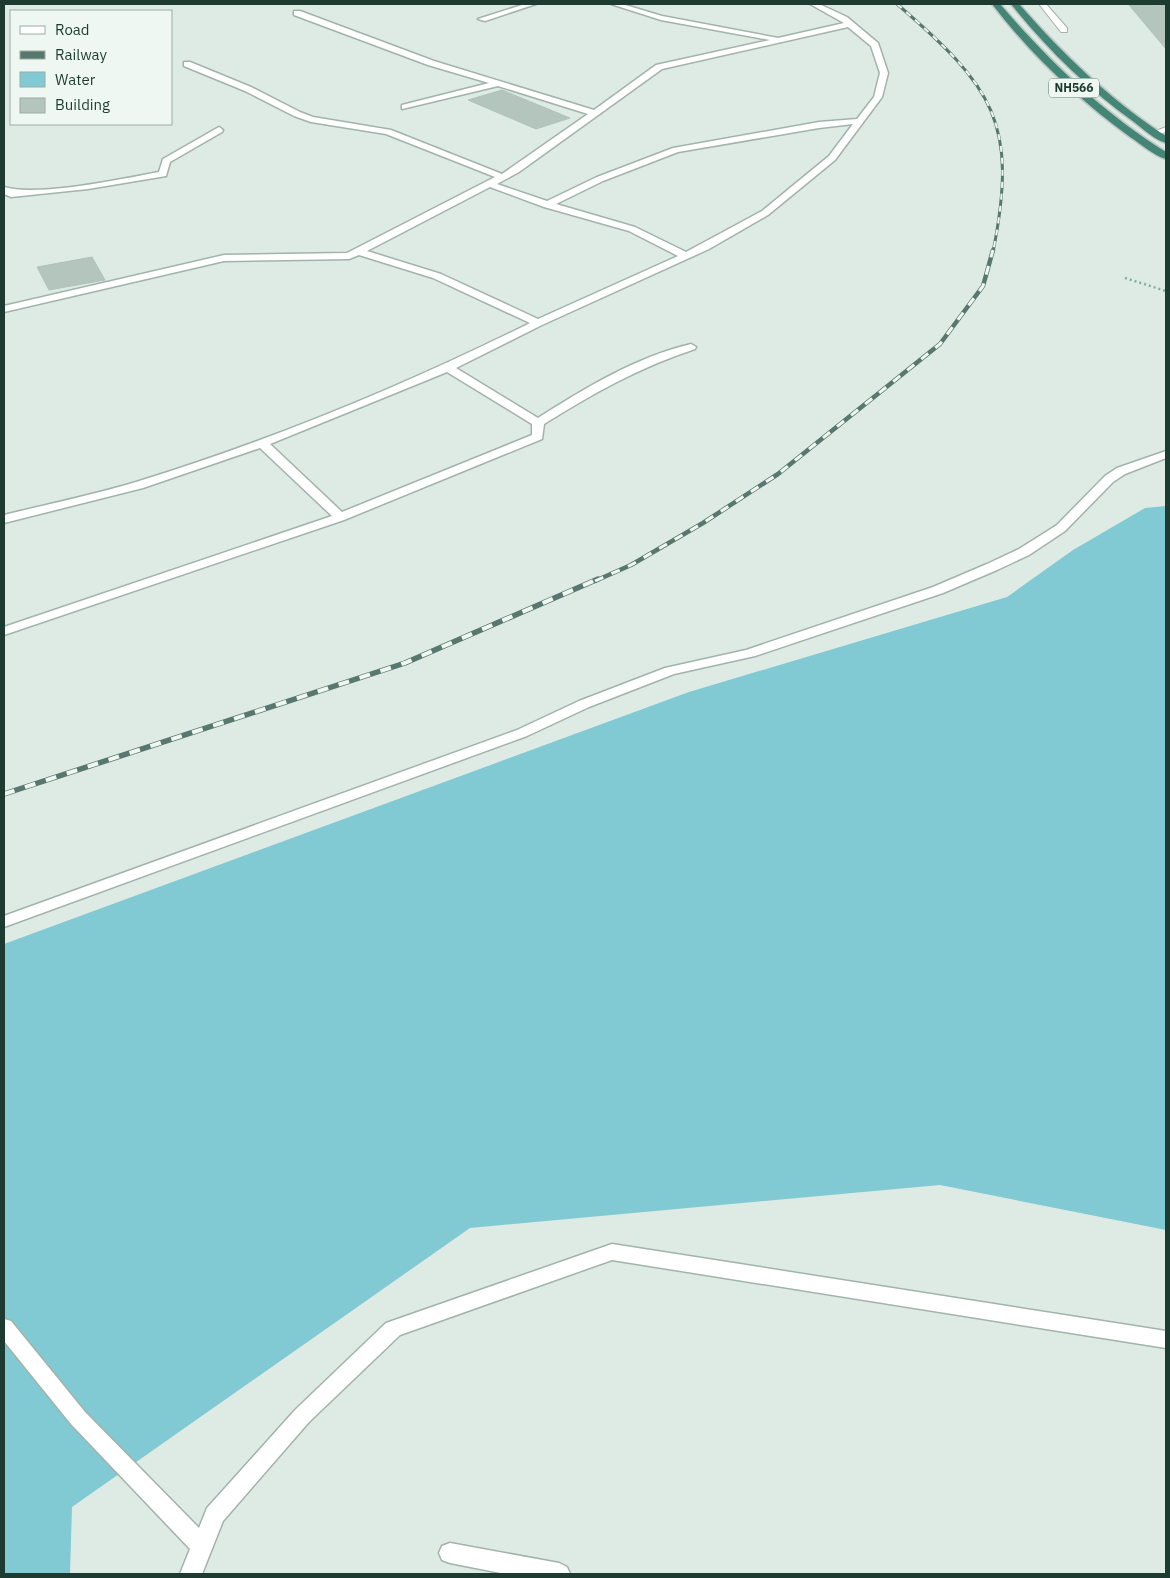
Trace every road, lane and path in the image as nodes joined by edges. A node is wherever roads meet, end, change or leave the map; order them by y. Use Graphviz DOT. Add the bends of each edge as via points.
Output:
graph roads {
  1 [pos="532,4"];
  2 [pos="615,4"];
  3 [pos="814,4"];
  4 [pos="996,4"];
  5 [pos="1015,4"];
  6 [pos="1042,4"];
  7 [pos="297,13"];
  8 [pos="482,19"];
  9 [pos="850,24"];
  10 [pos="1064,30"];
  11 [pos="783,39"];
  12 [pos="187,64"];
  13 [pos="497,84"];
  14 [pos="405,107"];
  15 [pos="594,113"];
  16 [pos="860,121"];
  17 [pos="219,130"];
  18 [pos="1166,130"];
  19 [pos="1156,133"];
  20 [pos="1166,140"];
  21 [pos="1166,156"];
  22 [pos="502,177"];
  23 [pos="489,184"];
  24 [pos="6,195"];
  25 [pos="548,205"];
  26 [pos="358,251"];
  27 [pos="686,256"];
  28 [pos="1125,278"];
  29 [pos="1166,291"];
  30 [pos="4,309"];
  31 [pos="538,323"];
  32 [pos="691,347"];
  33 [pos="448,368"];
  34 [pos="538,424"];
  35 [pos="262,443"];
  36 [pos="1166,454"];
  37 [pos="340,517"];
  38 [pos="4,519"];
  39 [pos="4,631"];
  40 [pos="4,922"];
  41 [pos="4,1327"];
  42 [pos="1166,1340"];
  43 [pos="202,1546"];
  44 [pos="450,1553"];
  45 [pos="191,1574"];
  46 [pos="559,1574"];
  1 -- 8 [label="street"];
  2 -- 11 [label="street" via="661,18"];
  3 -- 9 [label="street"];
  4 -- 21 [label="highway, NH566" via="1078,92 1125,130"];
  5 -- 19 [label="highway, NH566" via="1091,85"];
  6 -- 10 [label="lane"];
  7 -- 13 [label="street"];
  9 -- 11 [label="street"];
  9 -- 16 [label="street" via="875,45 884,73 878,97"];
  11 -- 15 [label="street" via="659,67"];
  12 -- 22 [label="street" via="248,89 296,114 388,132"];
  13 -- 14 [label="street"];
  13 -- 15 [label="street"];
  15 -- 22 [label="street"];
  16 -- 25 [label="street" via="676,150 600,179"];
  16 -- 27 [label="street" via="832,158 765,213"];
  17 -- 24 [label="street" via="166,161 164,174 106,185"];
  18 -- 19 [label="lane"];
  19 -- 20 [label="highway, NH566"];
  22 -- 23 [label="street"];
  23 -- 25 [label="street"];
  23 -- 26 [label="street"];
  25 -- 27 [label="street" via="632,230"];
  26 -- 30 [label="street" via="349,256 224,258"];
  26 -- 31 [label="street" via="437,276"];
  27 -- 31 [label="street"];
  28 -- 29 [label="path"];
  31 -- 33 [label="street"];
  32 -- 34 [label="street" via="659,356 579,397"];
  33 -- 34 [label="street"];
  33 -- 35 [label="street"];
  34 -- 37 [label="street" via="538,437"];
  35 -- 37 [label="street"];
  35 -- 38 [label="street" via="139,485"];
  36 -- 40 [label="street" via="1121,471 1109,479 1061,528 1024,552 938,590 750,654 670,671 522,732"];
  37 -- 39 [label="street"];
  41 -- 43 [label="street" via="78,1418"];
  42 -- 43 [label="street" via="612,1252 393,1329 296,1423 216,1515"];
  43 -- 45 [label="street"];
  44 -- 46 [label="street"];
}
